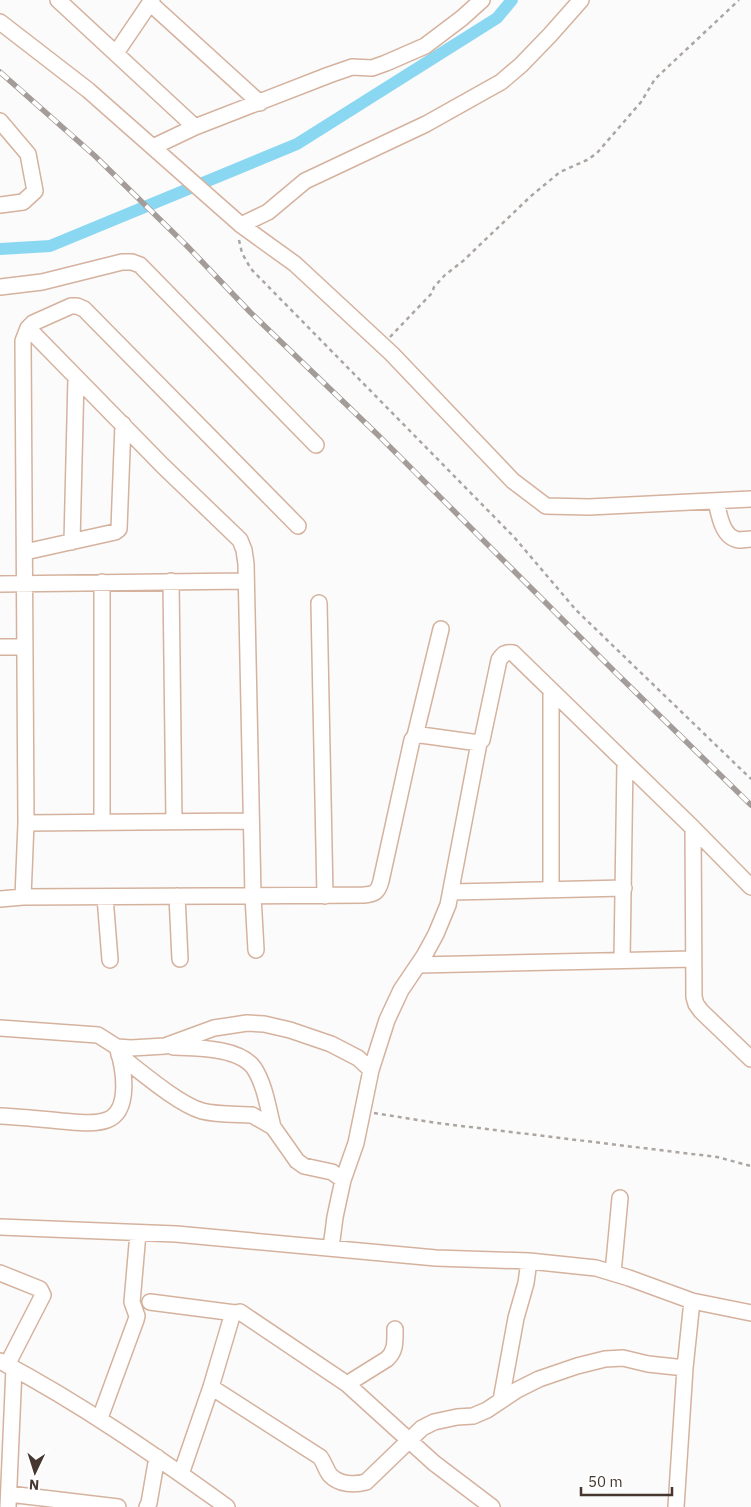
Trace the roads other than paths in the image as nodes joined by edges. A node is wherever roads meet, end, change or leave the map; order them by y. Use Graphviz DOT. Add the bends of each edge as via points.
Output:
graph roads {
  1 [pos="482,0"];
  2 [pos="581,0"];
  3 [pos="61,1"];
  4 [pos="151,2"];
  5 [pos="0,22"];
  6 [pos="116,53"];
  7 [pos="260,103"];
  8 [pos="0,121"];
  9 [pos="195,127"];
  10 [pos="153,148"];
  11 [pos="0,205"];
  12 [pos="241,225"];
  13 [pos="0,287"];
  14 [pos="28,328"];
  15 [pos="76,378"];
  16 [pos="123,424"];
  17 [pos="316,446"];
  18 [pos="751,499"];
  19 [pos="716,501"];
  20 [pos="298,526"];
  21 [pos="751,539"];
  22 [pos="72,542"];
  23 [pos="25,552"];
  24 [pos="172,581"];
  25 [pos="245,581"];
  26 [pos="102,582"];
  27 [pos="25,583"];
  28 [pos="0,584"];
  29 [pos="319,603"];
  30 [pos="441,629"];
  31 [pos="26,646"];
  32 [pos="0,647"];
  33 [pos="551,690"];
  34 [pos="415,736"];
  35 [pos="479,743"];
  36 [pos="625,762"];
  37 [pos="251,821"];
  38 [pos="102,822"];
  39 [pos="174,822"];
  40 [pos="26,823"];
  41 [pos="693,828"];
  42 [pos="751,887"];
  43 [pos="624,888"];
  44 [pos="551,889"];
  45 [pos="451,892"];
  46 [pos="177,896"];
  47 [pos="253,896"];
  48 [pos="325,896"];
  49 [pos="23,897"];
  50 [pos="105,897"];
  51 [pos="0,899"];
  52 [pos="256,950"];
  53 [pos="693,958"];
  54 [pos="180,959"];
  55 [pos="110,960"];
  56 [pos="622,960"];
  57 [pos="418,965"];
  58 [pos="0,1028"];
  59 [pos="165,1046"];
  60 [pos="118,1051"];
  61 [pos="751,1059"];
  62 [pos="371,1070"];
  63 [pos="0,1116"];
  64 [pos="273,1127"];
  65 [pos="343,1180"];
  66 [pos="620,1198"];
  67 [pos="0,1227"];
  68 [pos="138,1233"];
  69 [pos="331,1248"];
  70 [pos="529,1261"];
  71 [pos="0,1273"];
  72 [pos="613,1273"];
  73 [pos="692,1301"];
  74 [pos="150,1302"];
  75 [pos="235,1312"];
  76 [pos="751,1313"];
  77 [pos="395,1329"];
  78 [pos="7,1365"];
  79 [pos="685,1368"];
  80 [pos="347,1384"];
  81 [pos="211,1387"];
  82 [pos="501,1400"];
  83 [pos="100,1418"];
  84 [pos="409,1440"];
  85 [pos="157,1457"];
  86 [pos="181,1474"];
  87 [pos="6,1492"];
  88 [pos="118,1507"];
  89 [pos="147,1507"];
  90 [pos="227,1507"];
  91 [pos="492,1507"];
  92 [pos="676,1507"];
  1 -- 7 [label="street" via="425,46 372,68 352,67"];
  2 -- 12 [label="street" via="501,82 426,124 305,180 268,212"];
  3 -- 6 [label="street"];
  4 -- 6 [label="street"];
  4 -- 7 [label="street"];
  5 -- 10 [label="street" via="88,90"];
  6 -- 9 [label="street"];
  7 -- 9 [label="street"];
  8 -- 11 [label="street" via="28,154 35,191 23,202"];
  9 -- 10 [label="street"];
  10 -- 12 [label="street"];
  12 -- 19 [label="street" via="295,264 382,345 513,481 546,506"];
  13 -- 17 [label="street" via="42,282 122,262 140,265"];
  14 -- 15 [label="street"];
  14 -- 20 [label="street" via="71,306 84,309"];
  14 -- 23 [label="street" via="23,341"];
  15 -- 16 [label="street"];
  15 -- 22 [label="street"];
  16 -- 22 [label="street" via="119,529"];
  16 -- 25 [label="street" via="240,540 246,564"];
  18 -- 19 [label="street"];
  19 -- 21 [label="street" via="720,520 731,537"];
  22 -- 23 [label="street"];
  23 -- 27 [label="street"];
  24 -- 25 [label="street"];
  24 -- 26 [label="street"];
  24 -- 39 [label="street"];
  25 -- 37 [label="street"];
  26 -- 27 [label="street"];
  26 -- 38 [label="street"];
  27 -- 28 [label="street"];
  27 -- 31 [label="street"];
  29 -- 48 [label="street"];
  30 -- 34 [label="street"];
  31 -- 32 [label="street"];
  31 -- 40 [label="street"];
  33 -- 35 [label="street" via="512,653 506,652 499,660"];
  33 -- 36 [label="street"];
  33 -- 44 [label="street"];
  34 -- 35 [label="street" via="420,734"];
  34 -- 48 [label="street" via="378,890 364,896"];
  35 -- 45 [label="street"];
  36 -- 41 [label="street"];
  36 -- 43 [label="street"];
  37 -- 39 [label="street"];
  37 -- 47 [label="street"];
  38 -- 39 [label="street"];
  38 -- 40 [label="street"];
  40 -- 49 [label="street"];
  41 -- 42 [label="street"];
  41 -- 53 [label="street"];
  43 -- 44 [label="street"];
  43 -- 56 [label="street"];
  44 -- 45 [label="street"];
  45 -- 57 [label="street" via="436,934"];
  46 -- 47 [label="street"];
  46 -- 50 [label="street"];
  46 -- 54 [label="street"];
  47 -- 48 [label="street"];
  47 -- 52 [label="street"];
  49 -- 50 [label="street"];
  49 -- 51 [label="street"];
  50 -- 55 [label="street"];
  53 -- 56 [label="street"];
  53 -- 61 [label="street" via="696,1004"];
  56 -- 57 [label="street"];
  57 -- 62 [label="street" via="401,990 387,1020"];
  58 -- 60 [label="street" via="98,1035"];
  59 -- 60 [label="street"];
  59 -- 62 [label="street" via="214,1028 247,1022 290,1030 331,1044 358,1058"];
  59 -- 64 [label="street" via="225,1052 248,1061 264,1089"];
  60 -- 63 [label="street" via="124,1085 122,1102 118,1112 108,1120 92,1123"];
  60 -- 64 [label="street" via="171,1094 195,1108 207,1112 252,1115"];
  62 -- 65 [label="street" via="356,1142"];
  64 -- 65 [label="street" via="297,1161 304,1166 332,1172"];
  65 -- 69 [label="street"];
  66 -- 72 [label="street"];
  67 -- 68 [label="street"];
  68 -- 69 [label="street"];
  68 -- 83 [label="street" via="132,1302 137,1316"];
  69 -- 70 [label="street" via="436,1258"];
  70 -- 72 [label="street" via="596,1268"];
  70 -- 82 [label="street"];
  71 -- 78 [label="street" via="40,1289 43,1295"];
  72 -- 73 [label="street"];
  73 -- 76 [label="street"];
  73 -- 79 [label="street"];
  74 -- 75 [label="street"];
  75 -- 80 [label="street" via="240,1312"];
  75 -- 81 [label="street"];
  77 -- 80 [label="street" via="392,1355"];
  78 -- 83 [label="street"];
  78 -- 87 [label="street"];
  79 -- 82 [label="street" via="623,1358 605,1359 539,1379"];
  79 -- 92 [label="street"];
  80 -- 84 [label="street"];
  81 -- 84 [label="street" via="320,1457 330,1475 349,1484 366,1482"];
  81 -- 86 [label="street"];
  82 -- 84 [label="street" via="473,1416 434,1422"];
  83 -- 85 [label="street"];
  84 -- 91 [label="street"];
  85 -- 86 [label="street"];
  85 -- 89 [label="street"];
  86 -- 90 [label="street"];
  87 -- 88 [label="street"];
}
